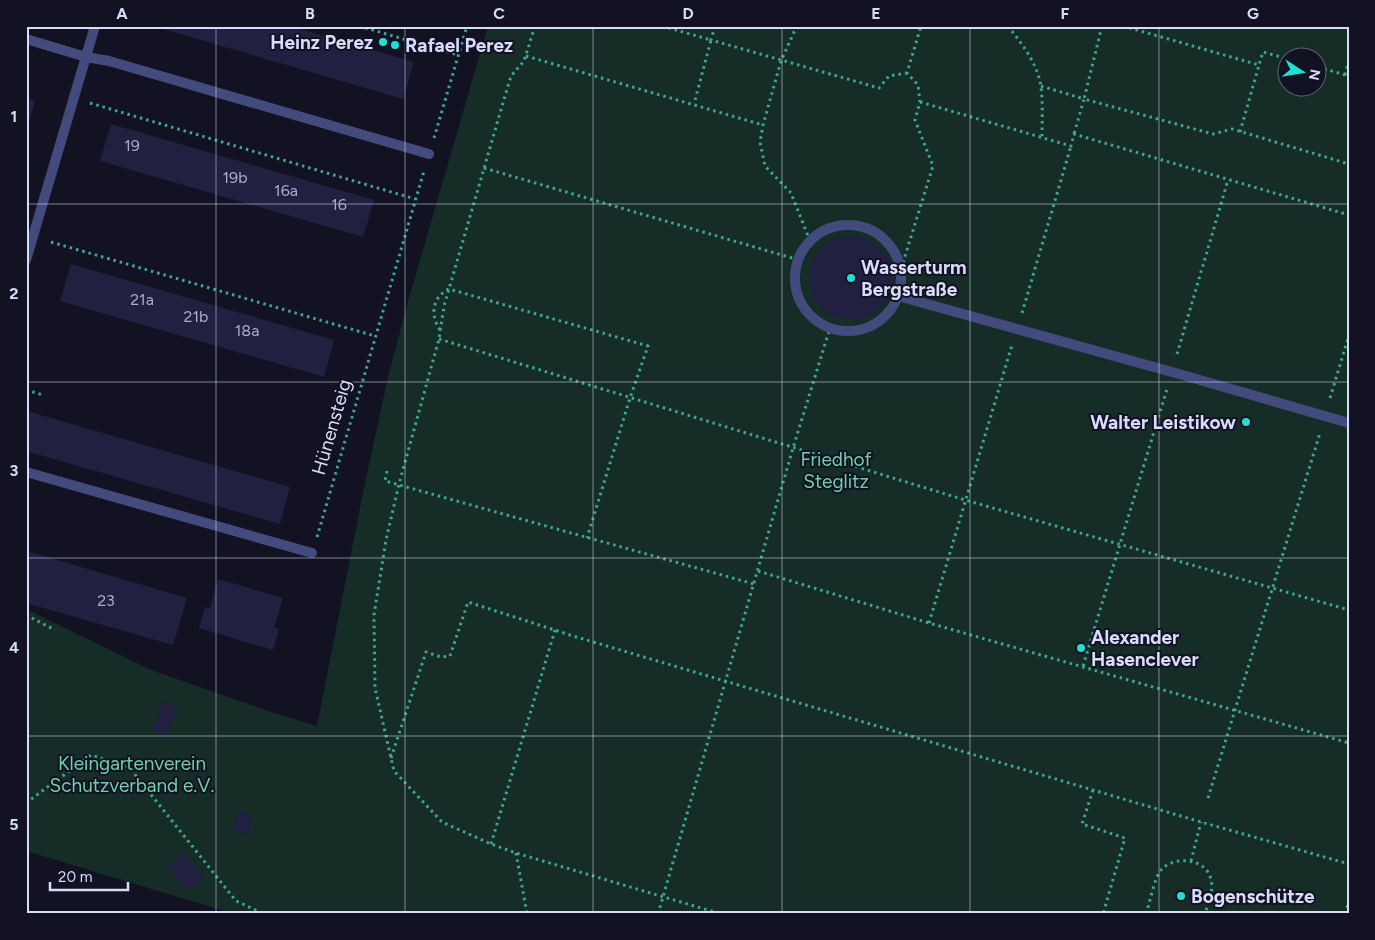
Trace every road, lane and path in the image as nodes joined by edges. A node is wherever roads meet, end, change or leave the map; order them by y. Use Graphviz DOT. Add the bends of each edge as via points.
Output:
graph roads {
  1 [pos="95,26"];
  2 [pos="359,26"];
  3 [pos="467,26"];
  4 [pos="535,26"];
  5 [pos="662,26"];
  6 [pos="715,26"];
  7 [pos="798,26"];
  8 [pos="920,26"];
  9 [pos="1008,26"];
  10 [pos="1102,26"];
  11 [pos="1123,26"];
  12 [pos="26,39"];
  13 [pos="711,40"];
  14 [pos="458,55"];
  15 [pos="526,56"];
  16 [pos="1278,56"];
  17 [pos="86,57"];
  18 [pos="1349,60"];
  19 [pos="781,61"];
  20 [pos="1259,66"];
  21 [pos="1328,70"];
  22 [pos="907,73"];
  23 [pos="1347,75"];
  24 [pos="1041,86"];
  25 [pos="74,99"];
  26 [pos="1084,99"];
  27 [pos="920,102"];
  28 [pos="694,104"];
  29 [pos="763,124"];
  30 [pos="1240,132"];
  31 [pos="1074,134"];
  32 [pos="1042,138"];
  33 [pos="1071,146"];
  34 [pos="429,154"];
  35 [pos="1349,164"];
  36 [pos="484,168"];
  37 [pos="1228,180"];
  38 [pos="415,199"];
  39 [pos="1349,215"];
  40 [pos="33,237"];
  41 [pos="810,241"];
  42 [pos="26,260"];
  43 [pos="799,260"];
  44 [pos="901,269"];
  45 [pos="449,289"];
  46 [pos="898,296"];
  47 [pos="830,328"];
  48 [pos="1017,328"];
  49 [pos="440,330"];
  50 [pos="1349,335"];
  51 [pos="375,336"];
  52 [pos="439,339"];
  53 [pos="1172,372"];
  54 [pos="26,390"];
  55 [pos="43,395"];
  56 [pos="630,398"];
  57 [pos="1325,416"];
  58 [pos="1349,424"];
  59 [pos="793,448"];
  60 [pos="388,471"];
  61 [pos="26,472"];
  62 [pos="399,484"];
  63 [pos="965,500"];
  64 [pos="587,538"];
  65 [pos="1121,544"];
  66 [pos="312,553"];
  67 [pos="758,571"];
  68 [pos="754,584"];
  69 [pos="1273,588"];
  70 [pos="1349,610"];
  71 [pos="26,615"];
  72 [pos="928,623"];
  73 [pos="56,630"];
  74 [pos="555,630"];
  75 [pos="1083,666"];
  76 [pos="726,680"];
  77 [pos="1236,711"];
  78 [pos="1349,744"];
  79 [pos="391,758"];
  80 [pos="1093,790"];
  81 [pos="1208,798"];
  82 [pos="26,803"];
  83 [pos="1201,822"];
  84 [pos="491,844"];
  85 [pos="516,853"];
  86 [pos="1191,861"];
  87 [pos="1349,864"];
  88 [pos="663,897"];
  89 [pos="1349,901"];
  90 [pos="264,914"];
  91 [pos="527,914"];
  92 [pos="658,914"];
  93 [pos="720,914"];
  94 [pos="1103,914"];
  95 [pos="1146,914"];
  96 [pos="1205,914"];
  97 [pos="1345,914"];
  1 -- 17 [label="street"];
  2 -- 14 [label="path"];
  3 -- 14 [label="path, Hünensteig"];
  4 -- 15 [label="path"];
  5 -- 13 [label="path"];
  6 -- 13 [label="path"];
  7 -- 19 [label="path"];
  8 -- 22 [label="path"];
  9 -- 24 [label="path" via="1025,48"];
  10 -- 26 [label="path"];
  11 -- 20 [label="path"];
  12 -- 17 [label="street"];
  13 -- 19 [label="path"];
  13 -- 28 [label="path"];
  14 -- 34 [label="path, Hünensteig"];
  15 -- 28 [label="path"];
  15 -- 36 [label="path" via="511,76"];
  16 -- 20 [label="path" via="1263,52"];
  17 -- 25 [label="street"];
  17 -- 34 [label="street"];
  18 -- 23 [label="path"];
  19 -- 22 [label="path" via="879,88 889,76"];
  19 -- 29 [label="path"];
  20 -- 30 [label="path"];
  21 -- 23 [label="path"];
  22 -- 27 [label="path" via="918,85"];
  24 -- 26 [label="path"];
  24 -- 32 [label="path"];
  25 -- 38 [label="path"];
  25 -- 40 [label="street"];
  26 -- 30 [label="path" via="1212,134 1232,129"];
  26 -- 31 [label="path"];
  27 -- 32 [label="path"];
  27 -- 44 [label="path" via="915,120 933,166"];
  28 -- 29 [label="path"];
  29 -- 41 [label="path" via="760,142 765,166 791,192"];
  30 -- 35 [label="path"];
  31 -- 33 [label="path"];
  31 -- 37 [label="path"];
  32 -- 33 [label="path"];
  33 -- 48 [label="path"];
  34 -- 38 [label="path, Hünensteig"];
  36 -- 43 [label="path"];
  36 -- 45 [label="path"];
  37 -- 39 [label="path"];
  37 -- 53 [label="path"];
  38 -- 51 [label="path, Hünensteig"];
  40 -- 42 [label="street"];
  40 -- 51 [label="path"];
  41 -- 43 [label="street"];
  41 -- 44 [label="street" via="823,231 856,225 885,240"];
  43 -- 47 [label="street" via="795,276 797,292 804,307"];
  44 -- 46 [label="street"];
  45 -- 49 [label="path"];
  45 -- 49 [label="path" via="436,299 435,322"];
  45 -- 56 [label="path" via="648,346"];
  46 -- 47 [label="street" via="881,320 865,328 847,331"];
  46 -- 48 [label="street"];
  47 -- 59 [label="path"];
  48 -- 53 [label="street"];
  48 -- 63 [label="path"];
  49 -- 52 [label="path"];
  50 -- 57 [label="path"];
  51 -- 66 [label="path, Hünensteig"];
  52 -- 56 [label="path"];
  52 -- 62 [label="path"];
  53 -- 57 [label="street"];
  53 -- 65 [label="path"];
  54 -- 55 [label="path"];
  56 -- 59 [label="path"];
  56 -- 64 [label="path"];
  57 -- 58 [label="street"];
  57 -- 69 [label="path"];
  59 -- 63 [label="path"];
  59 -- 67 [label="path"];
  60 -- 62 [label="path" via="385,481"];
  61 -- 66 [label="street"];
  62 -- 64 [label="path"];
  62 -- 79 [label="path" via="374,615 375,688"];
  63 -- 65 [label="path"];
  63 -- 72 [label="path"];
  64 -- 68 [label="path"];
  65 -- 69 [label="path"];
  65 -- 75 [label="path"];
  67 -- 68 [label="path"];
  67 -- 72 [label="path"];
  68 -- 76 [label="path"];
  69 -- 70 [label="path"];
  69 -- 77 [label="path"];
  71 -- 73 [label="path"];
  72 -- 75 [label="path"];
  74 -- 76 [label="path"];
  74 -- 79 [label="path" via="468,602 450,656 426,652"];
  74 -- 84 [label="path"];
  75 -- 77 [label="path"];
  76 -- 80 [label="path"];
  76 -- 88 [label="path"];
  77 -- 78 [label="path"];
  77 -- 81 [label="path"];
  79 -- 84 [label="path" via="394,771 442,822"];
  80 -- 83 [label="path"];
  80 -- 94 [label="path" via="1082,824 1125,838"];
  82 -- 90 [label="path" via="91,755 129,767 236,901"];
  83 -- 86 [label="path"];
  83 -- 87 [label="path"];
  84 -- 85 [label="path"];
  85 -- 88 [label="path"];
  85 -- 91 [label="path"];
  86 -- 95 [label="path" via="1167,864 1159,872"];
  86 -- 96 [label="path" via="1204,868 1211,878 1212,888"];
  88 -- 92 [label="path"];
  88 -- 93 [label="path"];
  89 -- 97 [label="path"];
}
